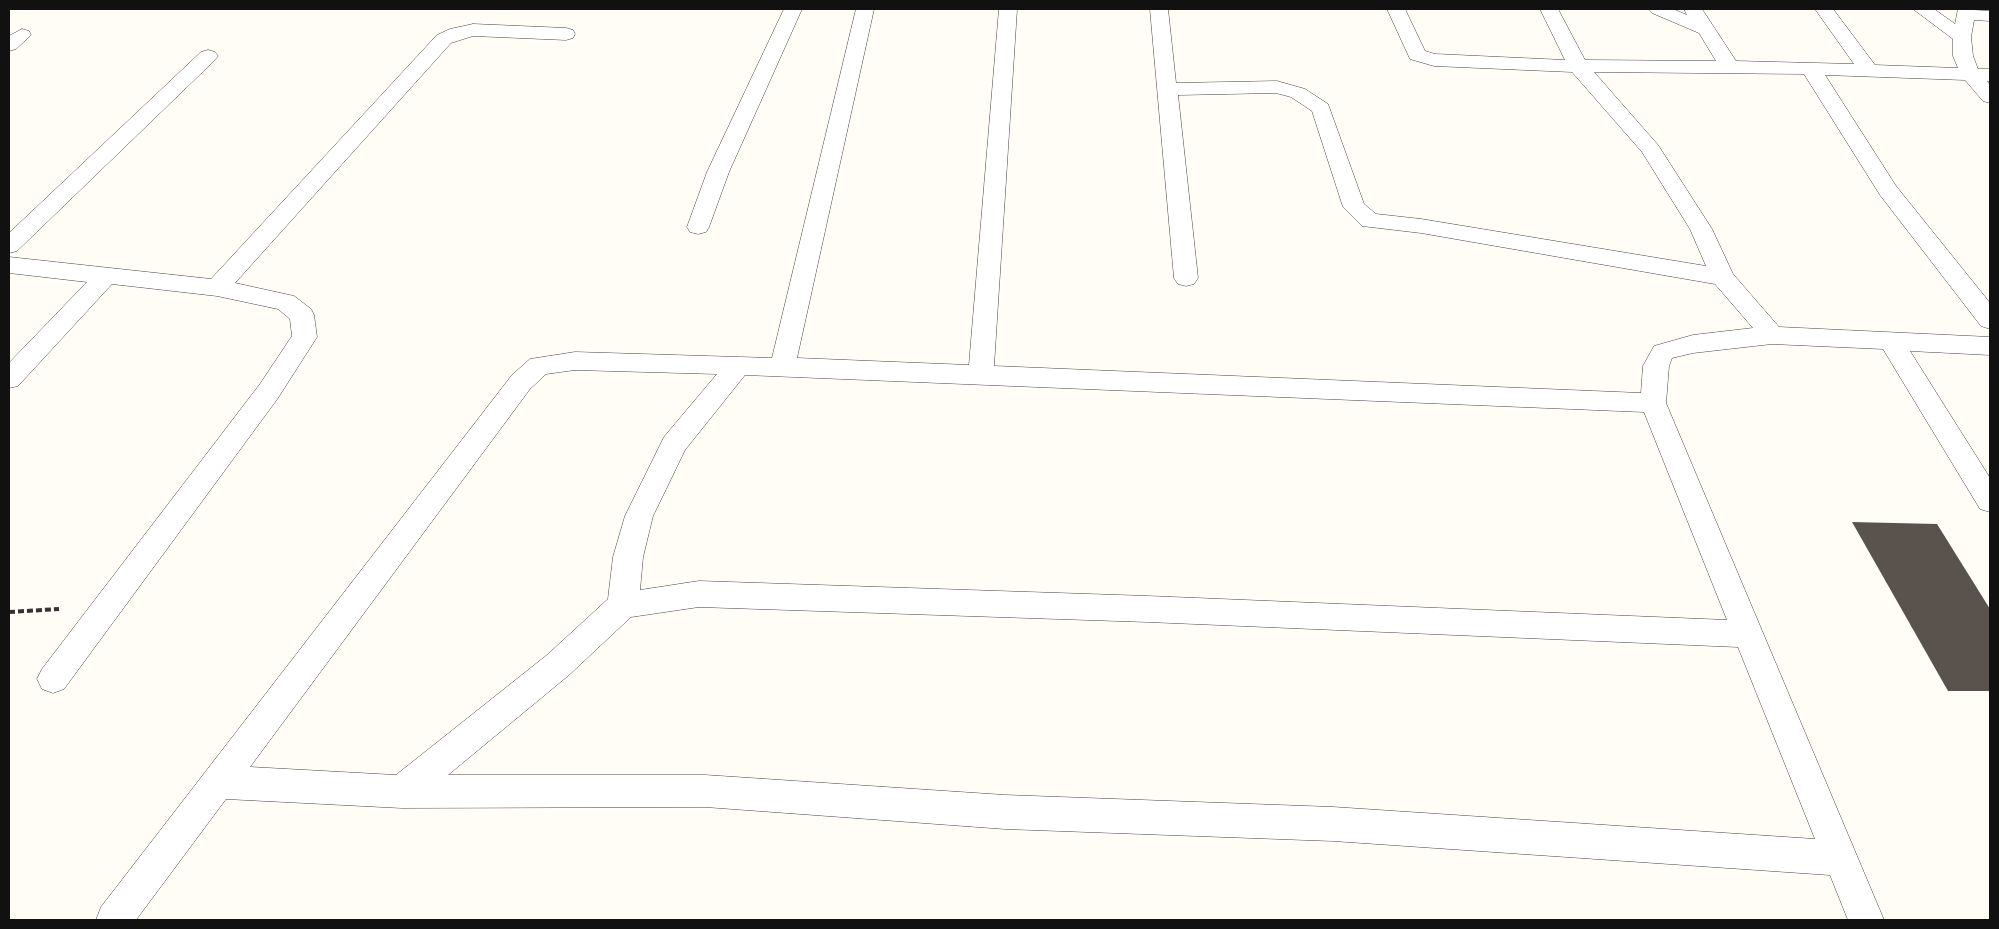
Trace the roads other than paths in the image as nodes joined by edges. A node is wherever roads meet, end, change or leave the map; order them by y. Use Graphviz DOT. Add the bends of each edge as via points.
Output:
graph roads {
  1 [pos="793,9"];
  2 [pos="865,9"];
  3 [pos="1008,9"];
  4 [pos="1159,9"];
  5 [pos="1396,9"];
  6 [pos="1549,9"];
  7 [pos="1658,9"];
  8 [pos="1693,9"];
  9 [pos="1824,9"];
  10 [pos="1922,9"];
  11 [pos="1966,11"];
  12 [pos="1990,16"];
  13 [pos="1706,30"];
  14 [pos="566,34"];
  15 [pos="1962,37"];
  16 [pos="208,56"];
  17 [pos="1578,66"];
  18 [pos="1730,67"];
  19 [pos="1811,69"];
  20 [pos="1869,71"];
  21 [pos="1970,74"];
  22 [pos="1990,75"];
  23 [pos="1167,89"];
  24 [pos="1990,97"];
  25 [pos="698,226"];
  26 [pos="9,246"];
  27 [pos="9,265"];
  28 [pos="106,276"];
  29 [pos="1723,277"];
  30 [pos="1186,278"];
  31 [pos="217,288"];
  32 [pos="1990,320"];
  33 [pos="1772,335"];
  34 [pos="1891,341"];
  35 [pos="1990,346"];
  36 [pos="738,366"];
  37 [pos="782,367"];
  38 [pos="981,375"];
  39 [pos="9,379"];
  40 [pos="1652,403"];
  41 [pos="1990,501"];
  42 [pos="623,605"];
  43 [pos="1748,634"];
  44 [pos="53,679"];
  45 [pos="219,782"];
  46 [pos="402,792"];
  47 [pos="1840,858"];
  48 [pos="114,920"];
  49 [pos="1866,920"];
  1 -- 25 [label="street" via="718,172"];
  2 -- 37 [label="street"];
  3 -- 38 [label="street"];
  4 -- 23 [label="street"];
  5 -- 17 [label="street" via="1417,55 1424,58"];
  6 -- 17 [label="street"];
  7 -- 13 [label="street"];
  8 -- 13 [label="street"];
  9 -- 20 [label="street"];
  10 -- 15 [label="street"];
  11 -- 12 [label="street"];
  11 -- 15 [label="street"];
  13 -- 18 [label="street"];
  14 -- 31 [label="street" via="473,30 444,39"];
  15 -- 21 [label="street" via="1963,56"];
  16 -- 26 [label="street"];
  17 -- 18 [label="street"];
  17 -- 29 [label="street" via="1651,149 1700,229"];
  18 -- 19 [label="street"];
  19 -- 20 [label="street"];
  19 -- 32 [label="street" via="1888,190"];
  20 -- 21 [label="street"];
  21 -- 22 [label="street"];
  21 -- 24 [label="street"];
  23 -- 29 [label="street" via="1277,87 1311,100 1320,108 1354,207 1370,221 1421,226"];
  23 -- 30 [label="street"];
  27 -- 28 [label="street"];
  28 -- 31 [label="street"];
  28 -- 39 [label="street"];
  29 -- 33 [label="street"];
  31 -- 44 [label="street" via="285,302 302,315 305,337 269,391"];
  33 -- 34 [label="street"];
  33 -- 40 [label="street" via="1693,344 1663,352 1656,366"];
  34 -- 35 [label="street"];
  34 -- 41 [label="street"];
  36 -- 37 [label="street"];
  36 -- 42 [label="street" via="674,444 639,516 628,557"];
  36 -- 45 [label="street" via="575,361 539,366 521,382"];
  37 -- 38 [label="street"];
  38 -- 40 [label="street"];
  40 -- 43 [label="street"];
  42 -- 43 [label="street" via="699,594 1148,608"];
  42 -- 46 [label="street" via="558,665"];
  43 -- 47 [label="street"];
  45 -- 46 [label="street"];
  45 -- 48 [label="street"];
  46 -- 47 [label="street" via="705,791 1005,812 1333,824"];
  47 -- 49 [label="street"];
}
